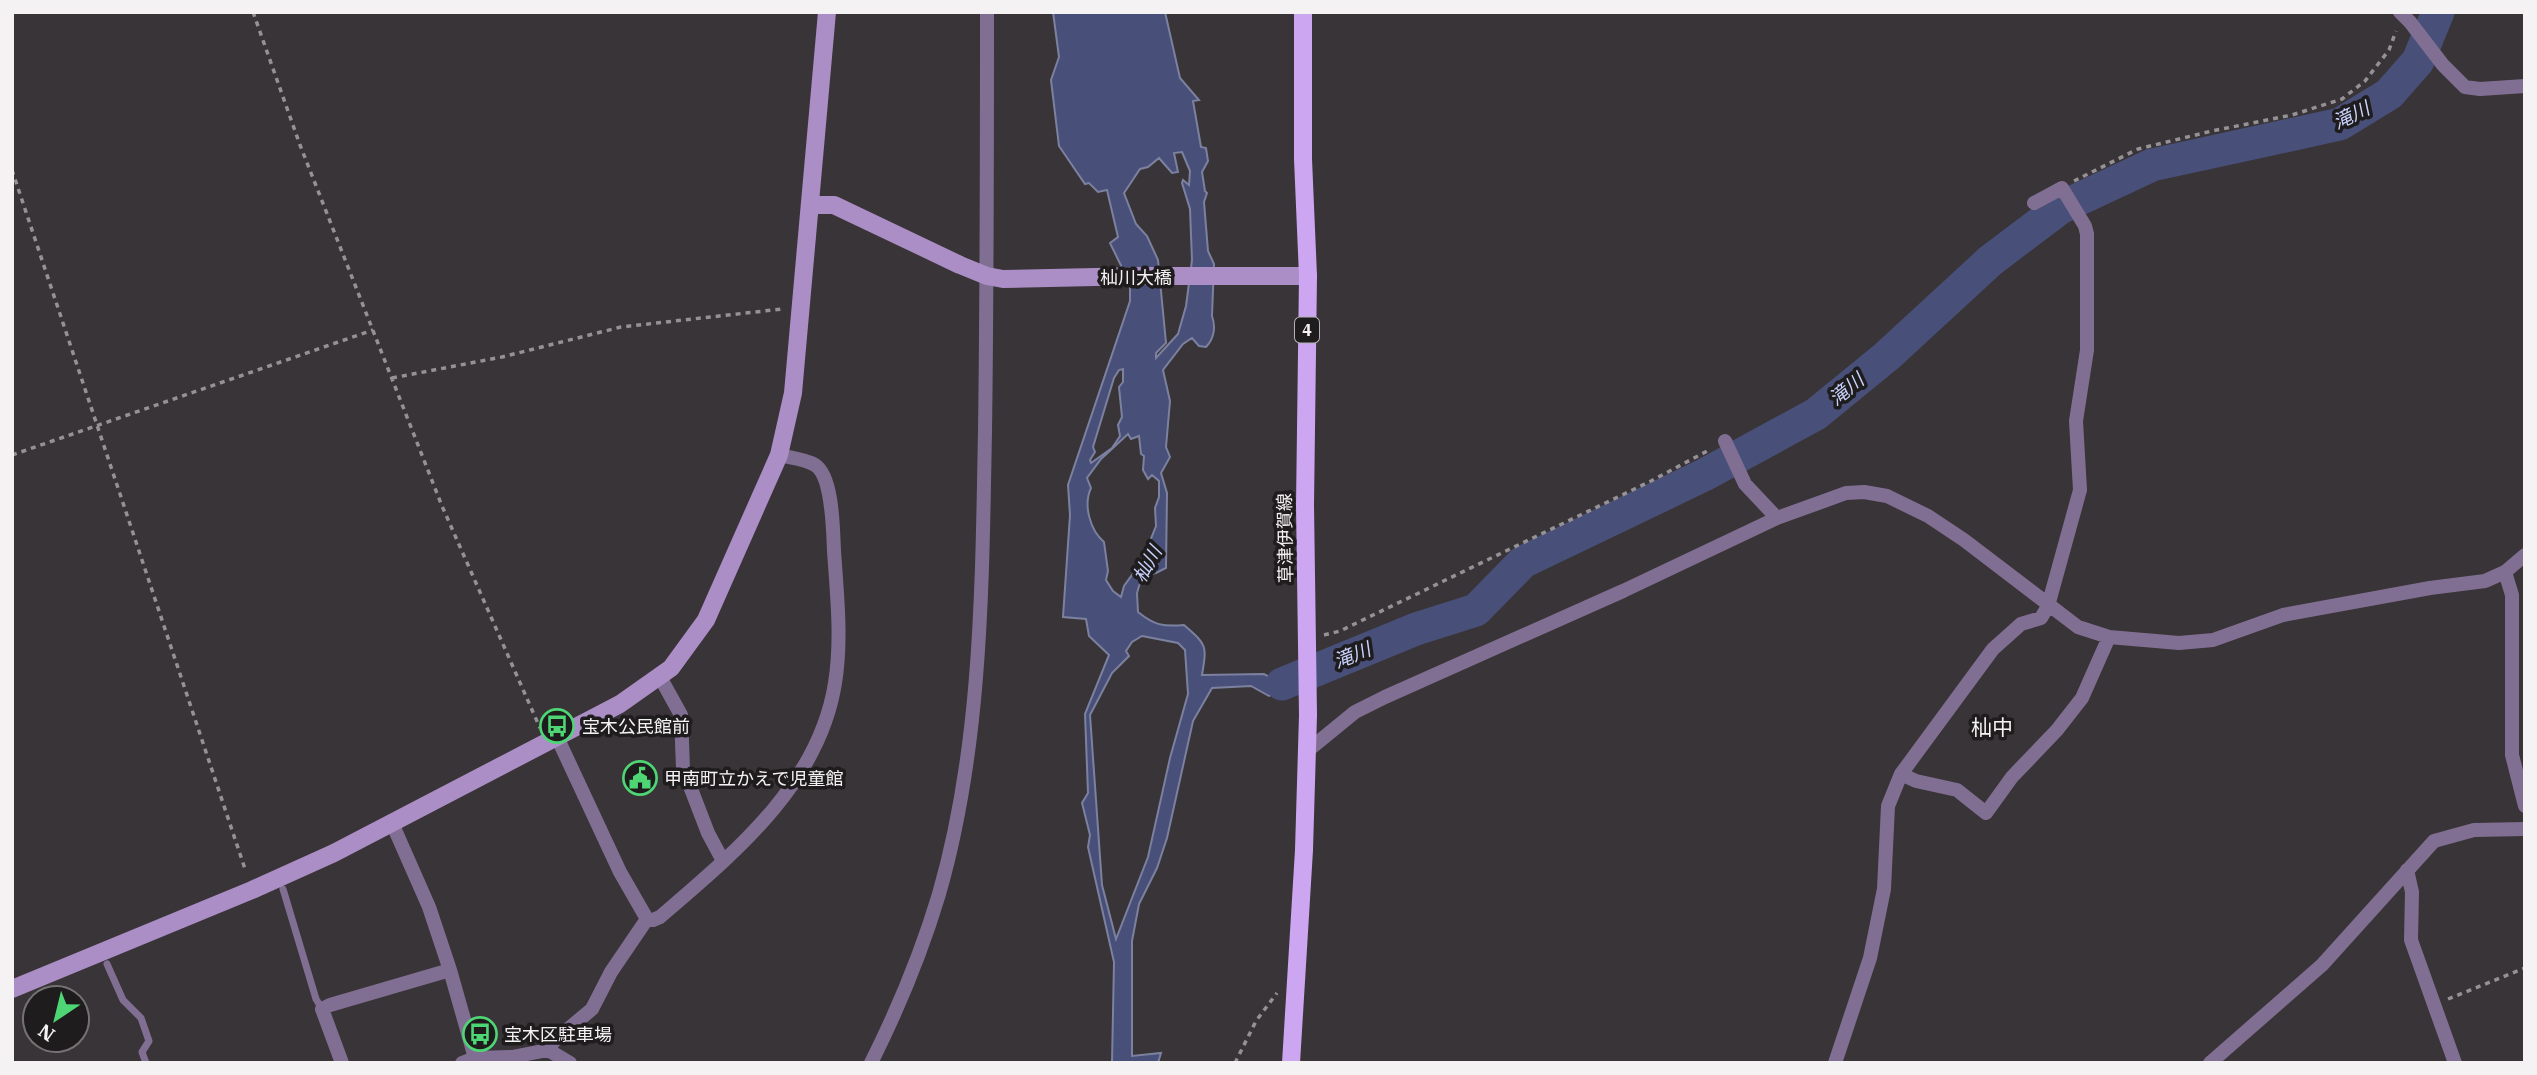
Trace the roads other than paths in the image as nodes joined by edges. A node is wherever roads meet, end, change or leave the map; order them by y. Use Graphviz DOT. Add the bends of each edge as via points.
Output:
graph roads {
  1 [pos="827,12"];
  2 [pos="987,12"];
  3 [pos="1303,12"];
  4 [pos="2404,17"];
  5 [pos="2525,86"];
  6 [pos="2034,203"];
  7 [pos="810,205"];
  8 [pos="1308,276"];
  9 [pos="995,277"];
  10 [pos="1727,445"];
  11 [pos="779,455"];
  12 [pos="1777,518"];
  13 [pos="2525,555"];
  14 [pos="2505,572"];
  15 [pos="2048,606"];
  16 [pos="2109,637"];
  17 [pos="660,677"];
  18 [pos="551,740"];
  19 [pos="1306,752"];
  20 [pos="1901,774"];
  21 [pos="2525,806"];
  22 [pos="392,822"];
  23 [pos="2525,829"];
  24 [pos="723,861"];
  25 [pos="2407,870"];
  26 [pos="283,889"];
  27 [pos="647,919"];
  28 [pos="107,964"];
  29 [pos="450,970"];
  30 [pos="12,989"];
  31 [pos="322,1009"];
  32 [pos="548,1050"];
  33 [pos="468,1060"];
  34 [pos="146,1063"];
  35 [pos="342,1063"];
  36 [pos="570,1063"];
  37 [pos="871,1063"];
  38 [pos="1291,1063"];
  39 [pos="1835,1063"];
  40 [pos="2210,1063"];
  41 [pos="2455,1063"];
  1 -- 7 [label="street"];
  2 -- 9 [label="street"];
  3 -- 8 [label="main road, 草津伊賀線 / 4"];
  4 -- 5 [label="street" via="2465,87"];
  6 -- 15 [label="street" via="2064,191 2087,234 2087,350 2076,421 2080,490"];
  7 -- 9 [label="street" via="834,205"];
  7 -- 11 [label="street" via="793,393"];
  8 -- 9 [label="street, 杣川大橋"];
  8 -- 19 [label="main road, 草津伊賀線 / 4"];
  9 -- 37 [label="street" via="980,603 967,757 939,895"];
  10 -- 12 [label="street" via="1745,484"];
  11 -- 17 [label="street" via="706,620"];
  11 -- 24 [label="street" via="816,466 824,477 838,605 835,682 822,726 801,771 771,813"];
  12 -- 15 [label="street" via="1846,493 1888,496 1964,540"];
  12 -- 19 [label="street" via="1355,712"];
  13 -- 14 [label="street"];
  14 -- 16 [label="street" via="2485,581 2283,615 2213,640 2179,643"];
  14 -- 21 [label="street" via="2512,595 2512,755"];
  15 -- 16 [label="street" via="2078,627"];
  15 -- 20 [label="street" via="2040,618 2021,624 1993,649"];
  16 -- 20 [label="street" via="2082,698 1986,813 1957,790"];
  17 -- 18 [label="street"];
  17 -- 24 [label="street" via="681,715 683,768"];
  18 -- 22 [label="street"];
  18 -- 27 [label="street"];
  19 -- 38 [label="main road, 草津伊賀線 / 4"];
  20 -- 39 [label="street" via="1888,806 1884,890 1870,958"];
  22 -- 29 [label="street"];
  22 -- 30 [label="street" via="252,890"];
  23 -- 25 [label="street" via="2474,830 2434,841"];
  24 -- 27 [label="street" via="660,917"];
  25 -- 40 [label="street" via="2322,965"];
  25 -- 41 [label="street" via="2412,892 2411,940"];
  26 -- 31 [label="lane"];
  27 -- 32 [label="street" via="592,1009"];
  28 -- 34 [label="lane" via="123,1000 141,1018 149,1041 142,1052"];
  29 -- 31 [label="street"];
  29 -- 33 [label="street"];
  31 -- 35 [label="street"];
  32 -- 33 [label="street"];
  32 -- 36 [label="street"];
}
